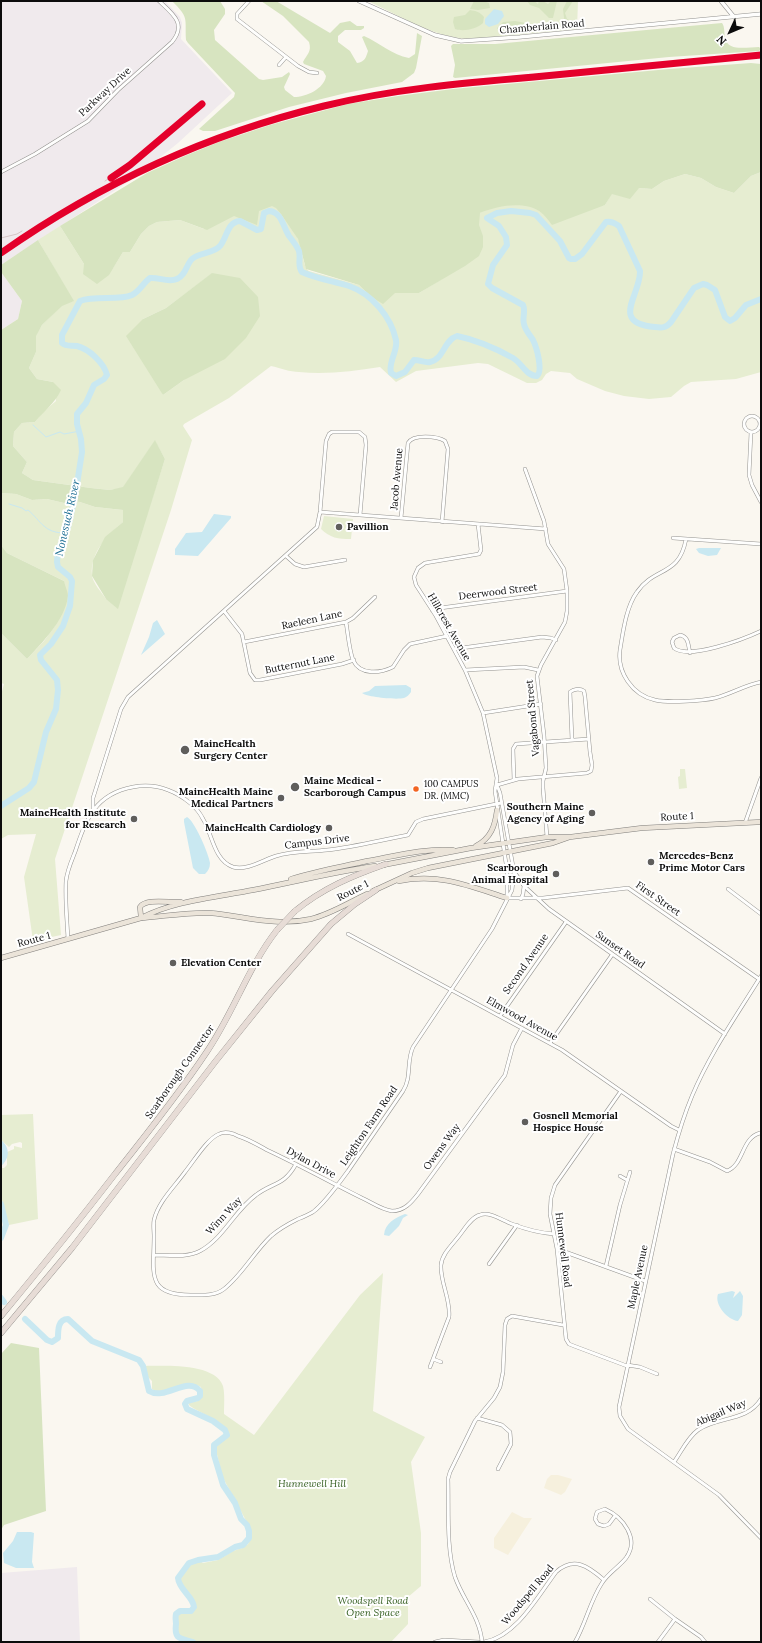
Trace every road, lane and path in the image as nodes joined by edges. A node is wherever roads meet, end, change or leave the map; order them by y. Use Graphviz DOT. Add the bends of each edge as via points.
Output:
graph roads {
  1 [pos="159,1"];
  2 [pos="249,1"];
  3 [pos="359,1"];
  4 [pos="721,1"];
  5 [pos="761,14"];
  6 [pos="734,17"];
  7 [pos="286,57"];
  8 [pos="279,65"];
  9 [pos="317,73"];
  10 [pos="1,172"];
  11 [pos="751,432"];
  12 [pos="525,469"];
  13 [pos="761,493"];
  14 [pos="757,496"];
  15 [pos="761,502"];
  16 [pos="320,512"];
  17 [pos="360,515"];
  18 [pos="402,518"];
  19 [pos="442,522"];
  20 [pos="478,524"];
  21 [pos="546,529"];
  22 [pos="673,538"];
  23 [pos="686,539"];
  24 [pos="761,544"];
  25 [pos="286,556"];
  26 [pos="345,560"];
  27 [pos="567,591"];
  28 [pos="375,598"];
  29 [pos="432,610"];
  30 [pos="224,611"];
  31 [pos="346,622"];
  32 [pos="761,631"];
  33 [pos="447,636"];
  34 [pos="556,640"];
  35 [pos="244,642"];
  36 [pos="454,649"];
  37 [pos="690,653"];
  38 [pos="354,660"];
  39 [pos="465,670"];
  40 [pos="538,670"];
  41 [pos="761,682"];
  42 [pos="540,704"];
  43 [pos="483,712"];
  44 [pos="588,739"];
  45 [pos="572,740"];
  46 [pos="544,741"];
  47 [pos="544,777"];
  48 [pos="761,778"];
  49 [pos="514,780"];
  50 [pos="497,785"];
  51 [pos="501,803"];
  52 [pos="496,804"];
  53 [pos="94,809"];
  54 [pos="497,810"];
  55 [pos="761,822"];
  56 [pos="746,823"];
  57 [pos="547,837"];
  58 [pos="570,838"];
  59 [pos="509,843"];
  60 [pos="503,844"];
  61 [pos="472,848"];
  62 [pos="460,850"];
  63 [pos="510,851"];
  64 [pos="505,852"];
  65 [pos="386,864"];
  66 [pos="514,872"];
  67 [pos="387,884"];
  68 [pos="524,886"];
  69 [pos="268,887"];
  70 [pos="376,890"];
  71 [pos="728,890"];
  72 [pos="507,898"];
  73 [pos="536,898"];
  74 [pos="521,899"];
  75 [pos="197,901"];
  76 [pos="761,914"];
  77 [pos="141,918"];
  78 [pos="566,922"];
  79 [pos="348,934"];
  80 [pos="68,939"];
  81 [pos="612,955"];
  82 [pos="1,958"];
  83 [pos="760,978"];
  84 [pos="452,989"];
  85 [pos="500,1016"];
  86 [pos="522,1028"];
  87 [pos="725,1034"];
  88 [pos="550,1043"];
  89 [pos="621,1091"];
  90 [pos="679,1130"];
  91 [pos="760,1133"];
  92 [pos="674,1149"];
  93 [pos="296,1164"];
  94 [pos="630,1172"];
  95 [pos="620,1176"];
  96 [pos="627,1180"];
  97 [pos="336,1185"];
  98 [pos="517,1226"];
  99 [pos="554,1234"];
  100 [pos="556,1249"];
  101 [pos="154,1255"];
  102 [pos="489,1264"];
  103 [pos="606,1266"];
  104 [pos="646,1281"];
  105 [pos="1,1316"];
  106 [pos="563,1326"];
  107 [pos="1,1333"];
  108 [pos="433,1359"];
  109 [pos="441,1362"];
  110 [pos="627,1366"];
  111 [pos="430,1367"];
  112 [pos="657,1374"];
  113 [pos="761,1399"];
  114 [pos="477,1418"];
  115 [pos="674,1462"];
  116 [pos="498,1469"];
  117 [pos="615,1516"];
  118 [pos="761,1538"];
  119 [pos="604,1580"];
  120 [pos="650,1599"];
  121 [pos="675,1618"];
  122 [pos="436,1642"];
  123 [pos="479,1642"];
  124 [pos="483,1642"];
  125 [pos="575,1642"];
  126 [pos="658,1642"];
  127 [pos="705,1642"];
  1 -- 10 [label="street, Parkway Drive" via="178,24 177,34 172,42 123,85 88,121"];
  2 -- 7 [label="street" via="237,14 237,19"];
  3 -- 6 [label="street, Chamberlain Road" via="435,35 461,41"];
  4 -- 6 [label="street"];
  5 -- 6 [label="street, Chamberlain Road"];
  7 -- 8 [label="street"];
  7 -- 9 [label="street" via="303,69"];
  11 -- 11 [label="street" via="757,430 760,425 758,419 753,416 747,418 744,423 746,430"];
  11 -- 14 [label="street" via="749,475"];
  12 -- 21 [label="street, Vagabond Street"];
  13 -- 14 [label="street"];
  14 -- 15 [label="street"];
  16 -- 17 [label="street"];
  16 -- 17 [label="street" via="325,444 328,435 335,431 359,432 364,435 366,441"];
  16 -- 25 [label="street" via="319,525"];
  17 -- 18 [label="street"];
  18 -- 19 [label="street"];
  18 -- 19 [label="street, Jacob Avenue" via="408,443 414,437 438,438 445,441 448,450"];
  19 -- 20 [label="street"];
  20 -- 21 [label="street"];
  20 -- 29 [label="street, Hillcrest Avenue" via="481,550 479,554 428,562 416,570 416,585"];
  21 -- 27 [label="street, Vagabond Street" via="550,547 562,565"];
  22 -- 23 [label="street"];
  23 -- 24 [label="street"];
  23 -- 41 [label="street" via="680,559 647,581 632,599 620,651 624,675 638,692 660,701 710,699"];
  25 -- 26 [label="street" via="295,564 304,567"];
  25 -- 30 [label="street"];
  27 -- 29 [label="street, Deerwood Street"];
  27 -- 34 [label="street, Vagabond Street" via="567,615"];
  28 -- 31 [label="street, Raeleen Lane"];
  29 -- 33 [label="street, Hillcrest Avenue"];
  30 -- 35 [label="street, Butternut Lane" via="240,631"];
  30 -- 53 [label="street" via="126,700 93,798"];
  31 -- 35 [label="street, Raeleen Lane"];
  31 -- 38 [label="street"];
  32 -- 37 [label="street"];
  33 -- 36 [label="street, Hillcrest Avenue"];
  33 -- 38 [label="street" via="410,644 395,665 383,670 368,672"];
  34 -- 36 [label="street" via="548,637"];
  34 -- 40 [label="street, Vagabond Street"];
  35 -- 38 [label="street, Butternut Lane" via="250,673 257,681"];
  36 -- 39 [label="street, Hillcrest Avenue"];
  37 -- 37 [label="street" via="680,652 674,648 674,638 680,635 685,637"];
  39 -- 40 [label="street" via="524,667"];
  39 -- 43 [label="street, Hillcrest Avenue"];
  40 -- 42 [label="street, Vagabond Street"];
  42 -- 43 [label="street"];
  42 -- 46 [label="street, Vagabond Street"];
  43 -- 50 [label="street, Hillcrest Avenue"];
  44 -- 45 [label="street"];
  44 -- 45 [label="street" via="585,693 579,689 570,692"];
  44 -- 47 [label="street" via="591,771"];
  45 -- 46 [label="street"];
  46 -- 47 [label="street, Vagabond Street"];
  46 -- 49 [label="street" via="517,743 514,746"];
  47 -- 49 [label="street"];
  47 -- 57 [label="street, Vagabond Street"];
  48 -- 56 [label="street"];
  49 -- 50 [label="street"];
  50 -- 51 [label="street, Hillcrest Avenue"];
  50 -- 52 [label="street, Hillcrest Avenue"];
  51 -- 52 [label="street, Campus Drive"];
  51 -- 59 [label="street, Hillcrest Avenue"];
  52 -- 53 [label="street, Campus Drive" via="423,819 416,822 411,832 406,835 327,850 290,852 242,868 229,865 222,859 200,813 171,791 151,786 130,787 103,800"];
  52 -- 54 [label="street, Hillcrest Avenue"];
  53 -- 80 [label="street, Campus Drive" via="84,826 67,876"];
  54 -- 60 [label="street, Hillcrest Avenue"];
  54 -- 61 [label="main road" via="491,834"];
  55 -- 56 [label="main road, Route 1"];
  56 -- 58 [label="main road, Route 1" via="642,828"];
  57 -- 58 [label="main road, Route 1"];
  57 -- 59 [label="main road, Route 1"];
  58 -- 63 [label="main road, Route 1"];
  59 -- 60 [label="main road, Route 1"];
  59 -- 63 [label="street, Hillcrest Avenue"];
  60 -- 61 [label="main road, Route 1"];
  60 -- 64 [label="street, Hillcrest Avenue"];
  61 -- 62 [label="main road, Route 1"];
  62 -- 65 [label="main road, Route 1"];
  62 -- 69 [label="main road" via="412,852 320,871"];
  63 -- 64 [label="main road, Route 1"];
  63 -- 66 [label="street, Hillcrest Avenue"];
  64 -- 67 [label="main road, Route 1" via="428,868"];
  64 -- 72 [label="street, Hillcrest Avenue"];
  65 -- 69 [label="main road, Route 1"];
  65 -- 105 [label="highway, Scarborough Connector, bridge" via="333,884 295,911 277,930 257,959 225,1022 199,1063 60,1246"];
  66 -- 68 [label="street, Sunset Road"];
  66 -- 72 [label="street, Leighton Farm Road" via="513,886"];
  67 -- 70 [label="main road, Route 1"];
  67 -- 72 [label="main road" via="435,878"];
  68 -- 73 [label="street, Sunset Road"];
  68 -- 74 [label="street"];
  69 -- 75 [label="main road, Route 1"];
  70 -- 77 [label="main road, Route 1" via="324,915 301,921 268,922 202,913"];
  70 -- 107 [label="highway, Scarborough Connector" via="331,924 272,991 72,1248"];
  71 -- 76 [label="street"];
  72 -- 74 [label="street, First Street"];
  72 -- 84 [label="street, Leighton Farm Road" via="492,929"];
  73 -- 74 [label="street, First Street"];
  73 -- 78 [label="street, Sunset Road"];
  73 -- 83 [label="street, First Street" via="628,888"];
  75 -- 77 [label="main road, Route 1" via="163,909"];
  75 -- 77 [label="main road" via="147,901 140,907"];
  77 -- 80 [label="main road, Route 1"];
  78 -- 81 [label="street, Sunset Road"];
  78 -- 85 [label="street, Second Avenue"];
  79 -- 84 [label="street, Elmwood Avenue"];
  80 -- 82 [label="main road, Route 1"];
  81 -- 87 [label="street, Sunset Road"];
  81 -- 88 [label="street"];
  83 -- 87 [label="street, Maple Avenue"];
  84 -- 85 [label="street, Elmwood Avenue"];
  84 -- 97 [label="street, Leighton Farm Road" via="412,1050 407,1085"];
  85 -- 86 [label="street, Elmwood Avenue"];
  86 -- 88 [label="street, Elmwood Avenue"];
  86 -- 97 [label="street, Owens Way" via="513,1045 505,1075 409,1204 400,1210 389,1210"];
  87 -- 90 [label="street, Maple Avenue" via="698,1082"];
  88 -- 89 [label="street, Elmwood Avenue"];
  89 -- 90 [label="street, Elmwood Avenue"];
  89 -- 99 [label="street, Hunnewell Road" via="554,1187 550,1211"];
  90 -- 92 [label="street, Maple Avenue"];
  91 -- 92 [label="street" via="749,1139 737,1162 727,1171"];
  92 -- 104 [label="street, Maple Avenue"];
  93 -- 97 [label="street, Dylan Drive"];
  93 -- 101 [label="street, Winn Way" via="290,1175 252,1198 203,1249 185,1255"];
  93 -- 101 [label="street, Dylan Drive" via="238,1136 224,1133 217,1135 161,1204 154,1220"];
  94 -- 96 [label="street"];
  95 -- 96 [label="street"];
  96 -- 103 [label="street"];
  97 -- 101 [label="street, Dylan Drive" via="314,1212 284,1227 269,1238 218,1292 207,1295 179,1295 166,1292 154,1277"];
  98 -- 99 [label="street"];
  98 -- 102 [label="street"];
  98 -- 108 [label="street" via="491,1215 479,1215 446,1254 441,1266 449,1317"];
  99 -- 100 [label="street, Hunnewell Road"];
  100 -- 103 [label="street"];
  100 -- 106 [label="street, Hunnewell Road"];
  103 -- 104 [label="street"];
  104 -- 110 [label="street, Maple Avenue"];
  106 -- 110 [label="street, Hunnewell Road" via="569,1344"];
  106 -- 114 [label="street" via="512,1316 507,1319 500,1387"];
  108 -- 109 [label="street"];
  108 -- 111 [label="street"];
  110 -- 112 [label="street" via="640,1367"];
  110 -- 115 [label="street, Maple Avenue" via="619,1407 620,1416 634,1434"];
  113 -- 115 [label="street, Abigail Way" via="747,1412 697,1430"];
  114 -- 116 [label="street" via="502,1425 510,1432 511,1444"];
  114 -- 124 [label="street" via="451,1468 448,1486 452,1566 461,1590 479,1623"];
  115 -- 118 [label="street, Maple Avenue" via="719,1494"];
  117 -- 117 [label="street" via="602,1509 596,1513 595,1519 604,1526"];
  117 -- 119 [label="street" via="628,1528 631,1545 625,1560"];
  119 -- 124 [label="street, Woodspell Road" via="582,1564 563,1567 556,1572 514,1627 497,1639"];
  119 -- 125 [label="street"];
  120 -- 121 [label="street"];
  121 -- 126 [label="street"];
  121 -- 127 [label="street"];
  122 -- 123 [label="street"];
}
